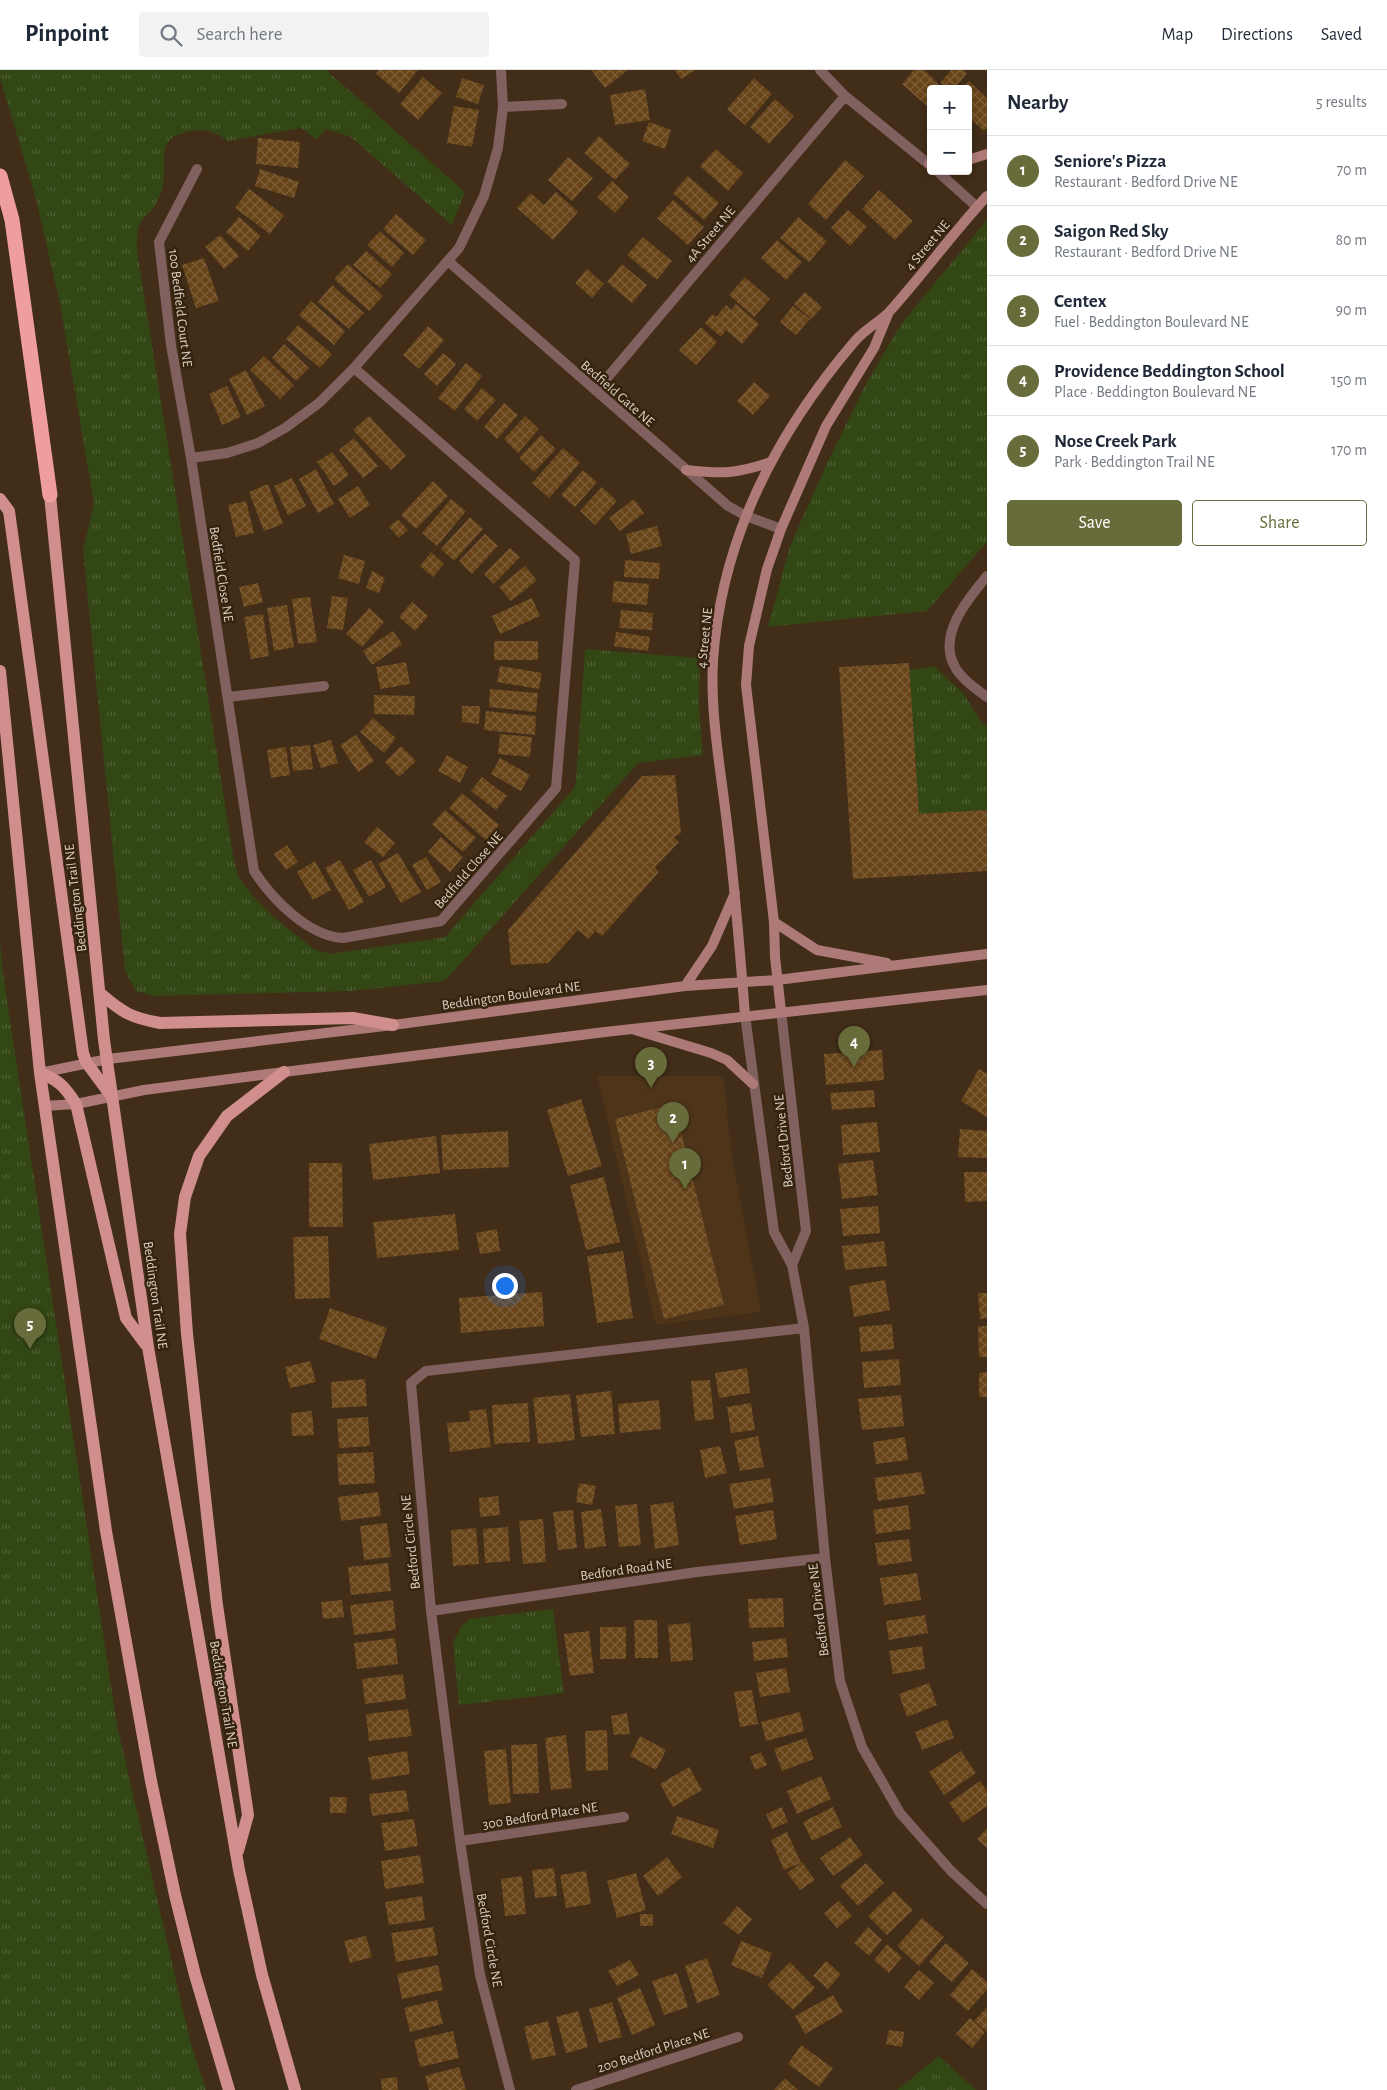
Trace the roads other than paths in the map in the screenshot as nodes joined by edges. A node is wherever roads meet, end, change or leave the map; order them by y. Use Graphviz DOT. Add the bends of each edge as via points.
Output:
graph roads {
  1 [pos="501,70"];
  2 [pos="820,70"];
  3 [pos="845,96"];
  4 [pos="562,104"];
  5 [pos="503,107"];
  6 [pos="987,154"];
  7 [pos="972,159"];
  8 [pos="927,162"];
  9 [pos="197,168"];
  10 [pos="942,175"];
  11 [pos="0,176"];
  12 [pos="987,196"];
  13 [pos="977,207"];
  14 [pos="448,261"];
  15 [pos="888,313"];
  16 [pos="354,368"];
  17 [pos="596,391"];
  18 [pos="191,458"];
  19 [pos="770,462"];
  20 [pos="686,470"];
  21 [pos="50,495"];
  22 [pos="0,499"];
  23 [pos="746,516"];
  24 [pos="781,529"];
  25 [pos="987,576"];
  26 [pos="0,671"];
  27 [pos="324,686"];
  28 [pos="228,697"];
  29 [pos="987,697"];
  30 [pos="735,892"];
  31 [pos="774,922"];
  32 [pos="987,954"];
  33 [pos="898,964"];
  34 [pos="777,980"];
  35 [pos="742,982"];
  36 [pos="685,986"];
  37 [pos="987,990"];
  38 [pos="101,994"];
  39 [pos="781,1011"];
  40 [pos="745,1015"];
  41 [pos="394,1025"];
  42 [pos="629,1029"];
  43 [pos="108,1059"];
  44 [pos="86,1062"];
  45 [pos="284,1072"];
  46 [pos="40,1073"];
  47 [pos="753,1084"];
  48 [pos="112,1097"];
  49 [pos="76,1104"];
  50 [pos="44,1106"];
  51 [pos="792,1265"];
  52 [pos="804,1328"];
  53 [pos="148,1347"];
  54 [pos="825,1558"];
  55 [pos="431,1611"];
  56 [pos="624,1816"];
  57 [pos="460,1841"];
  58 [pos="236,1856"];
  59 [pos="987,1904"];
  60 [pos="738,2037"];
  61 [pos="229,2090"];
  62 [pos="295,2090"];
  63 [pos="510,2090"];
  64 [pos="576,2090"];
  1 -- 5 [label="street"];
  2 -- 3 [label="street"];
  3 -- 8 [label="street"];
  3 -- 17 [label="street, 4A Street NE"];
  4 -- 5 [label="street"];
  5 -- 14 [label="street" via="498,148 484,196 459,248"];
  6 -- 7 [label="main road"];
  9 -- 18 [label="street, 100 Bedfield Court NE" via="159,242 171,346"];
  10 -- 13 [label="street"];
  11 -- 21 [label="highway" via="12,220"];
  12 -- 13 [label="main road, 4 Street NE"];
  13 -- 15 [label="main road, 4 Street NE"];
  14 -- 16 [label="street"];
  14 -- 17 [label="street, Bedfield Gate NE"];
  15 -- 19 [label="main road, 4 Street NE" via="858,338 821,383"];
  15 -- 24 [label="main road, 4 Street NE" via="874,348 826,426"];
  16 -- 18 [label="street" via="319,403 258,443 227,453"];
  16 -- 28 [label="street, Bedfield Close NE" via="576,560 556,788 441,921 343,938 330,937 319,933 278,902 254,871"];
  17 -- 20 [label="street, Bedfield Gate NE"];
  18 -- 28 [label="street, Bedfield Close NE"];
  19 -- 20 [label="main road" via="729,473"];
  19 -- 23 [label="main road, 4 Street NE"];
  20 -- 23 [label="street, Bedfield Gate NE" via="728,506"];
  21 -- 38 [label="main road, Beddington Trail NE"];
  22 -- 44 [label="main road" via="9,511"];
  23 -- 24 [label="street, Bedfield Gate NE"];
  23 -- 30 [label="main road, 4 Street NE" via="731,559 713,661 715,721"];
  24 -- 31 [label="main road, 4 Street NE" via="767,569 749,646 746,685"];
  25 -- 29 [label="street" via="964,604 948,641 954,665 973,688"];
  26 -- 46 [label="main road"];
  27 -- 28 [label="street"];
  30 -- 35 [label="main road, 4 Street NE"];
  30 -- 36 [label="main road" via="712,946"];
  31 -- 33 [label="main road" via="817,950"];
  31 -- 34 [label="main road, 4 Street NE"];
  32 -- 33 [label="main road, Beddington Boulevard NE"];
  33 -- 34 [label="main road, Beddington Boulevard NE"];
  34 -- 35 [label="main road, Beddington Boulevard NE"];
  34 -- 39 [label="main road, 4 Street NE"];
  35 -- 36 [label="main road, Beddington Boulevard NE"];
  35 -- 40 [label="main road, 4 Street NE"];
  36 -- 41 [label="main road, Beddington Boulevard NE"];
  37 -- 39 [label="main road"];
  38 -- 41 [label="main road" via="135,1018 160,1023 353,1018"];
  38 -- 43 [label="main road, Beddington Trail NE"];
  39 -- 40 [label="main road"];
  39 -- 51 [label="street, Bedford Drive NE" via="806,1231"];
  40 -- 42 [label="main road"];
  40 -- 47 [label="street, Bedford Drive NE"];
  41 -- 43 [label="main road, Beddington Boulevard NE"];
  42 -- 45 [label="main road"];
  42 -- 47 [label="main road" via="711,1052 727,1060"];
  43 -- 44 [label="main road, Beddington Boulevard NE"];
  43 -- 48 [label="main road, Beddington Trail NE"];
  44 -- 46 [label="main road, Beddington Boulevard NE"];
  44 -- 48 [label="main road"];
  45 -- 48 [label="main road"];
  45 -- 58 [label="main road" via="227,1116 199,1156 185,1197 180,1234 187,1334 217,1605 248,1815"];
  46 -- 49 [label="main road" via="55,1078"];
  46 -- 50 [label="main road"];
  47 -- 51 [label="street, Bedford Drive NE" via="774,1232"];
  48 -- 49 [label="main road"];
  48 -- 53 [label="main road, Beddington Trail NE"];
  49 -- 50 [label="main road"];
  49 -- 53 [label="main road" via="126,1318"];
  50 -- 61 [label="main road" via="106,1531 151,1781 195,1975"];
  51 -- 52 [label="street, Bedford Drive NE"];
  52 -- 54 [label="street, Bedford Drive NE"];
  52 -- 55 [label="street, Bedford Circle NE" via="426,1371 411,1383"];
  53 -- 58 [label="main road, Beddington Trail NE"];
  54 -- 55 [label="street, Bedford Road NE" via="697,1572"];
  54 -- 59 [label="street, Bedford Drive NE" via="840,1681 862,1747 900,1814 951,1872"];
  55 -- 57 [label="street, Bedford Circle NE"];
  56 -- 57 [label="street, 300 Bedford Place NE"];
  57 -- 63 [label="street, Bedford Circle NE" via="480,1976"];
  58 -- 62 [label="main road, Beddington Trail NE" via="262,1975"];
  60 -- 64 [label="street, 200 Bedford Place NE"];
}
